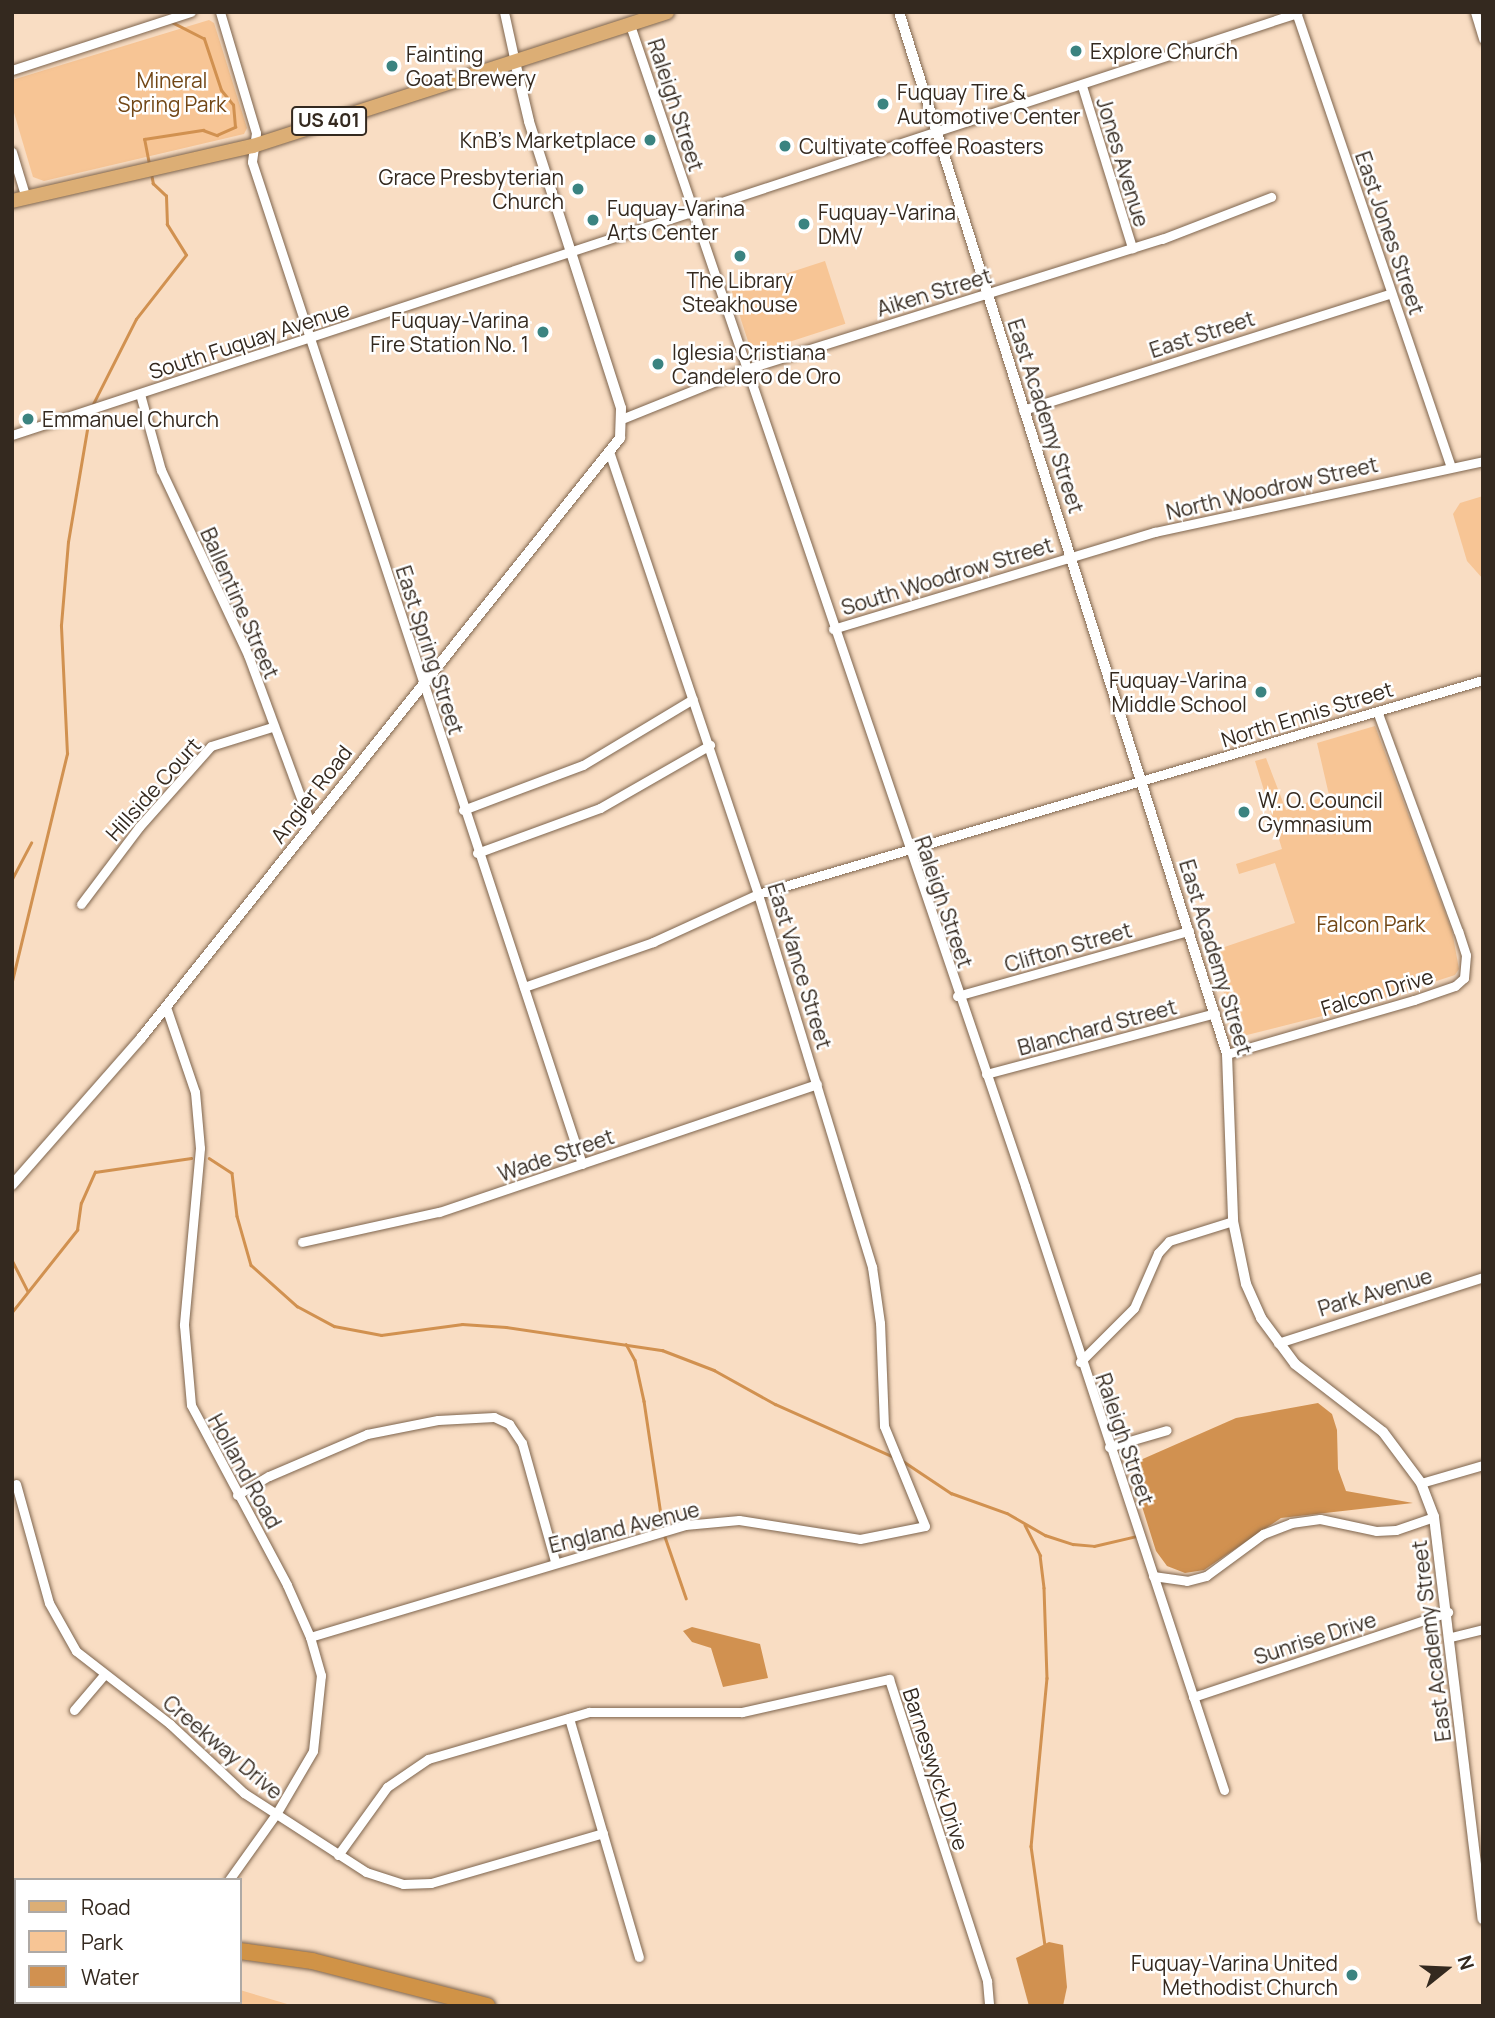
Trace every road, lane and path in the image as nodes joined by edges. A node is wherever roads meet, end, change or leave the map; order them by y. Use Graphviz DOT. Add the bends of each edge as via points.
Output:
graph roads {
  1 [pos="191,12"];
  2 [pos="220,12"];
  3 [pos="504,12"];
  4 [pos="899,12"];
  5 [pos="1475,12"];
  6 [pos="660,13"];
  7 [pos="1296,13"];
  8 [pos="630,24"];
  9 [pos="1483,39"];
  10 [pos="515,62"];
  11 [pos="12,70"];
  12 [pos="1082,86"];
  13 [pos="936,131"];
  14 [pos="253,146"];
  15 [pos="12,152"];
  16 [pos="1271,197"];
  17 [pos="19,200"];
  18 [pos="694,213"];
  19 [pos="1132,248"];
  20 [pos="570,253"];
  21 [pos="1391,293"];
  22 [pos="987,294"];
  23 [pos="308,339"];
  24 [pos="746,369"];
  25 [pos="140,394"];
  26 [pos="1023,410"];
  27 [pos="624,418"];
  28 [pos="12,435"];
  29 [pos="609,452"];
  30 [pos="1483,461"];
  31 [pos="1450,466"];
  32 [pos="1070,556"];
  33 [pos="834,629"];
  34 [pos="1483,680"];
  35 [pos="424,681"];
  36 [pos="693,699"];
  37 [pos="1377,711"];
  38 [pos="272,727"];
  39 [pos="710,745"];
  40 [pos="1141,782"];
  41 [pos="463,810"];
  42 [pos="312,825"];
  43 [pos="909,852"];
  44 [pos="477,853"];
  45 [pos="758,894"];
  46 [pos="81,904"];
  47 [pos="1189,931"];
  48 [pos="524,987"];
  49 [pos="957,996"];
  50 [pos="166,1007"];
  51 [pos="1215,1013"];
  52 [pos="1227,1054"];
  53 [pos="986,1074"];
  54 [pos="817,1084"];
  55 [pos="582,1164"];
  56 [pos="12,1185"];
  57 [pos="1233,1221"];
  58 [pos="302,1242"];
  59 [pos="1483,1277"];
  60 [pos="1278,1343"];
  61 [pos="1080,1362"];
  62 [pos="1167,1430"];
  63 [pos="1109,1447"];
  64 [pos="1483,1465"];
  65 [pos="1421,1483"];
  66 [pos="16,1484"];
  67 [pos="237,1495"];
  68 [pos="914,1501"];
  69 [pos="1434,1517"];
  70 [pos="555,1561"];
  71 [pos="1153,1576"];
  72 [pos="1448,1612"];
  73 [pos="1483,1629"];
  74 [pos="310,1637"];
  75 [pos="1451,1637"];
  76 [pos="103,1675"];
  77 [pos="1193,1697"];
  78 [pos="74,1710"];
  79 [pos="569,1717"];
  80 [pos="1224,1790"];
  81 [pos="276,1814"];
  82 [pos="603,1833"];
  83 [pos="338,1855"];
  84 [pos="230,1878"];
  85 [pos="1483,1919"];
  86 [pos="242,1951"];
  87 [pos="639,1957"];
  88 [pos="487,2006"];
  89 [pos="989,2006"];
  1 -- 11 [label="street"];
  2 -- 14 [label="street, East Spring Street" via="256,133"];
  3 -- 10 [label="street"];
  4 -- 13 [label="street, East Academy Street"];
  5 -- 9 [label="street"];
  6 -- 8 [label="main road, US 401"];
  7 -- 12 [label="street, South Fuquay Avenue"];
  7 -- 21 [label="street, East Jones Street"];
  8 -- 10 [label="main road, US 401"];
  8 -- 18 [label="street, Raleigh Street"];
  10 -- 14 [label="main road, US 401"];
  10 -- 20 [label="street" via="516,79"];
  12 -- 13 [label="street, South Fuquay Avenue"];
  12 -- 19 [label="street, Jones Avenue"];
  13 -- 18 [label="street, South Fuquay Avenue"];
  13 -- 22 [label="street, East Academy Street"];
  14 -- 17 [label="main road, US 401"];
  14 -- 23 [label="street, East Spring Street" via="252,162"];
  15 -- 17 [label="street"];
  16 -- 19 [label="street, Aiken Street"];
  18 -- 20 [label="street, South Fuquay Avenue"];
  18 -- 24 [label="street, Raleigh Street"];
  19 -- 22 [label="street, Aiken Street"];
  20 -- 23 [label="street, South Fuquay Avenue"];
  20 -- 27 [label="street"];
  21 -- 26 [label="street, East Street"];
  21 -- 31 [label="street, East Jones Street"];
  22 -- 24 [label="street, Aiken Street"];
  22 -- 26 [label="street, East Academy Street"];
  23 -- 25 [label="street, South Fuquay Avenue"];
  23 -- 35 [label="street, East Spring Street"];
  24 -- 27 [label="street, Aiken Street"];
  24 -- 33 [label="street, Raleigh Street"];
  25 -- 28 [label="street, South Fuquay Avenue"];
  25 -- 38 [label="street, Ballentine Street" via="161,470 248,655"];
  26 -- 32 [label="street, East Academy Street"];
  27 -- 29 [label="street, Angier Road" via="620,438"];
  29 -- 35 [label="street, Angier Road"];
  29 -- 36 [label="street, East Vance Street"];
  30 -- 31 [label="street, North Woodrow Street"];
  31 -- 32 [label="street, North Woodrow Street" via="1155,532"];
  32 -- 33 [label="street, South Woodrow Street"];
  32 -- 40 [label="street, East Academy Street"];
  33 -- 43 [label="street, Raleigh Street"];
  34 -- 37 [label="street, North Ennis Street"];
  35 -- 41 [label="street, East Spring Street"];
  35 -- 42 [label="street, Angier Road"];
  36 -- 39 [label="street, East Vance Street"];
  36 -- 41 [label="street" via="583,765"];
  37 -- 40 [label="street, North Ennis Street"];
  37 -- 52 [label="street, Falcon Drive" via="1462,943 1464,978 1455,986 1414,1000"];
  38 -- 42 [label="street, Ballentine Street"];
  38 -- 46 [label="street, Hillside Court" via="211,746 139,827"];
  39 -- 44 [label="street" via="600,808"];
  39 -- 45 [label="street, East Vance Street"];
  40 -- 43 [label="street, North Ennis Street"];
  40 -- 47 [label="street, East Academy Street"];
  41 -- 44 [label="street, East Spring Street"];
  42 -- 50 [label="street, Angier Road"];
  43 -- 45 [label="street, North Ennis Street"];
  43 -- 49 [label="street, Raleigh Street"];
  44 -- 48 [label="street, East Spring Street"];
  45 -- 48 [label="street, North Ennis Street" via="653,942"];
  45 -- 54 [label="street, East Vance Street"];
  47 -- 49 [label="street, Clifton Street"];
  47 -- 51 [label="street, East Academy Street"];
  48 -- 55 [label="street, East Spring Street"];
  49 -- 53 [label="street, Raleigh Street"];
  50 -- 56 [label="street, Angier Road" via="83,1109"];
  50 -- 67 [label="street, Holland Road" via="195,1092 200,1148 187,1275 184,1364 191,1405"];
  51 -- 52 [label="street, East Academy Street"];
  51 -- 53 [label="street, Blanchard Street"];
  52 -- 57 [label="street, East Academy Street"];
  53 -- 61 [label="street, Raleigh Street"];
  54 -- 55 [label="street, Wade Street"];
  54 -- 68 [label="street, East Vance Street" via="872,1267 880,1323 884,1426"];
  55 -- 58 [label="street, Wade Street" via="439,1212"];
  57 -- 60 [label="street, East Academy Street" via="1246,1284"];
  57 -- 61 [label="street" via="1169,1241 1158,1253 1134,1308"];
  59 -- 60 [label="street, Park Avenue"];
  60 -- 65 [label="street, East Academy Street" via="1314,1381 1383,1432"];
  61 -- 63 [label="street, Raleigh Street"];
  62 -- 63 [label="street"];
  63 -- 71 [label="street, Raleigh Street"];
  64 -- 65 [label="street"];
  65 -- 69 [label="street, East Academy Street"];
  66 -- 76 [label="street, Creekway Drive" via="61,1630"];
  67 -- 70 [label="street" via="269,1476 367,1434 438,1420 494,1417 509,1424 522,1443"];
  67 -- 74 [label="street, Holland Road"];
  68 -- 70 [label="street, England Avenue" via="925,1526 879,1536 825,1535 739,1520 685,1525"];
  69 -- 71 [label="street" via="1376,1531 1320,1519 1292,1524 1263,1534 1206,1576 1187,1581"];
  69 -- 72 [label="street, East Academy Street"];
  70 -- 74 [label="street, England Avenue"];
  71 -- 77 [label="street, Raleigh Street"];
  72 -- 75 [label="street, East Academy Street"];
  72 -- 77 [label="street, Sunrise Drive"];
  73 -- 75 [label="street"];
  74 -- 81 [label="street, Holland Road" via="321,1675 320,1715 313,1751"];
  75 -- 85 [label="street, East Academy Street"];
  76 -- 78 [label="street"];
  76 -- 81 [label="street, Creekway Drive" via="170,1724 244,1793"];
  77 -- 80 [label="street, Raleigh Street"];
  79 -- 82 [label="street"];
  79 -- 83 [label="street, Barneswyck Drive" via="412,1767 366,1811"];
  79 -- 89 [label="street, Barneswyck Drive" via="589,1712 742,1712 889,1679 987,1981"];
  81 -- 83 [label="street, Creekway Drive"];
  81 -- 84 [label="street, Holland Road"];
  82 -- 83 [label="street, Creekway Drive" via="431,1883 384,1880"];
  82 -- 87 [label="street"];
  86 -- 88 [label="highway" via="312,1961"];
}
